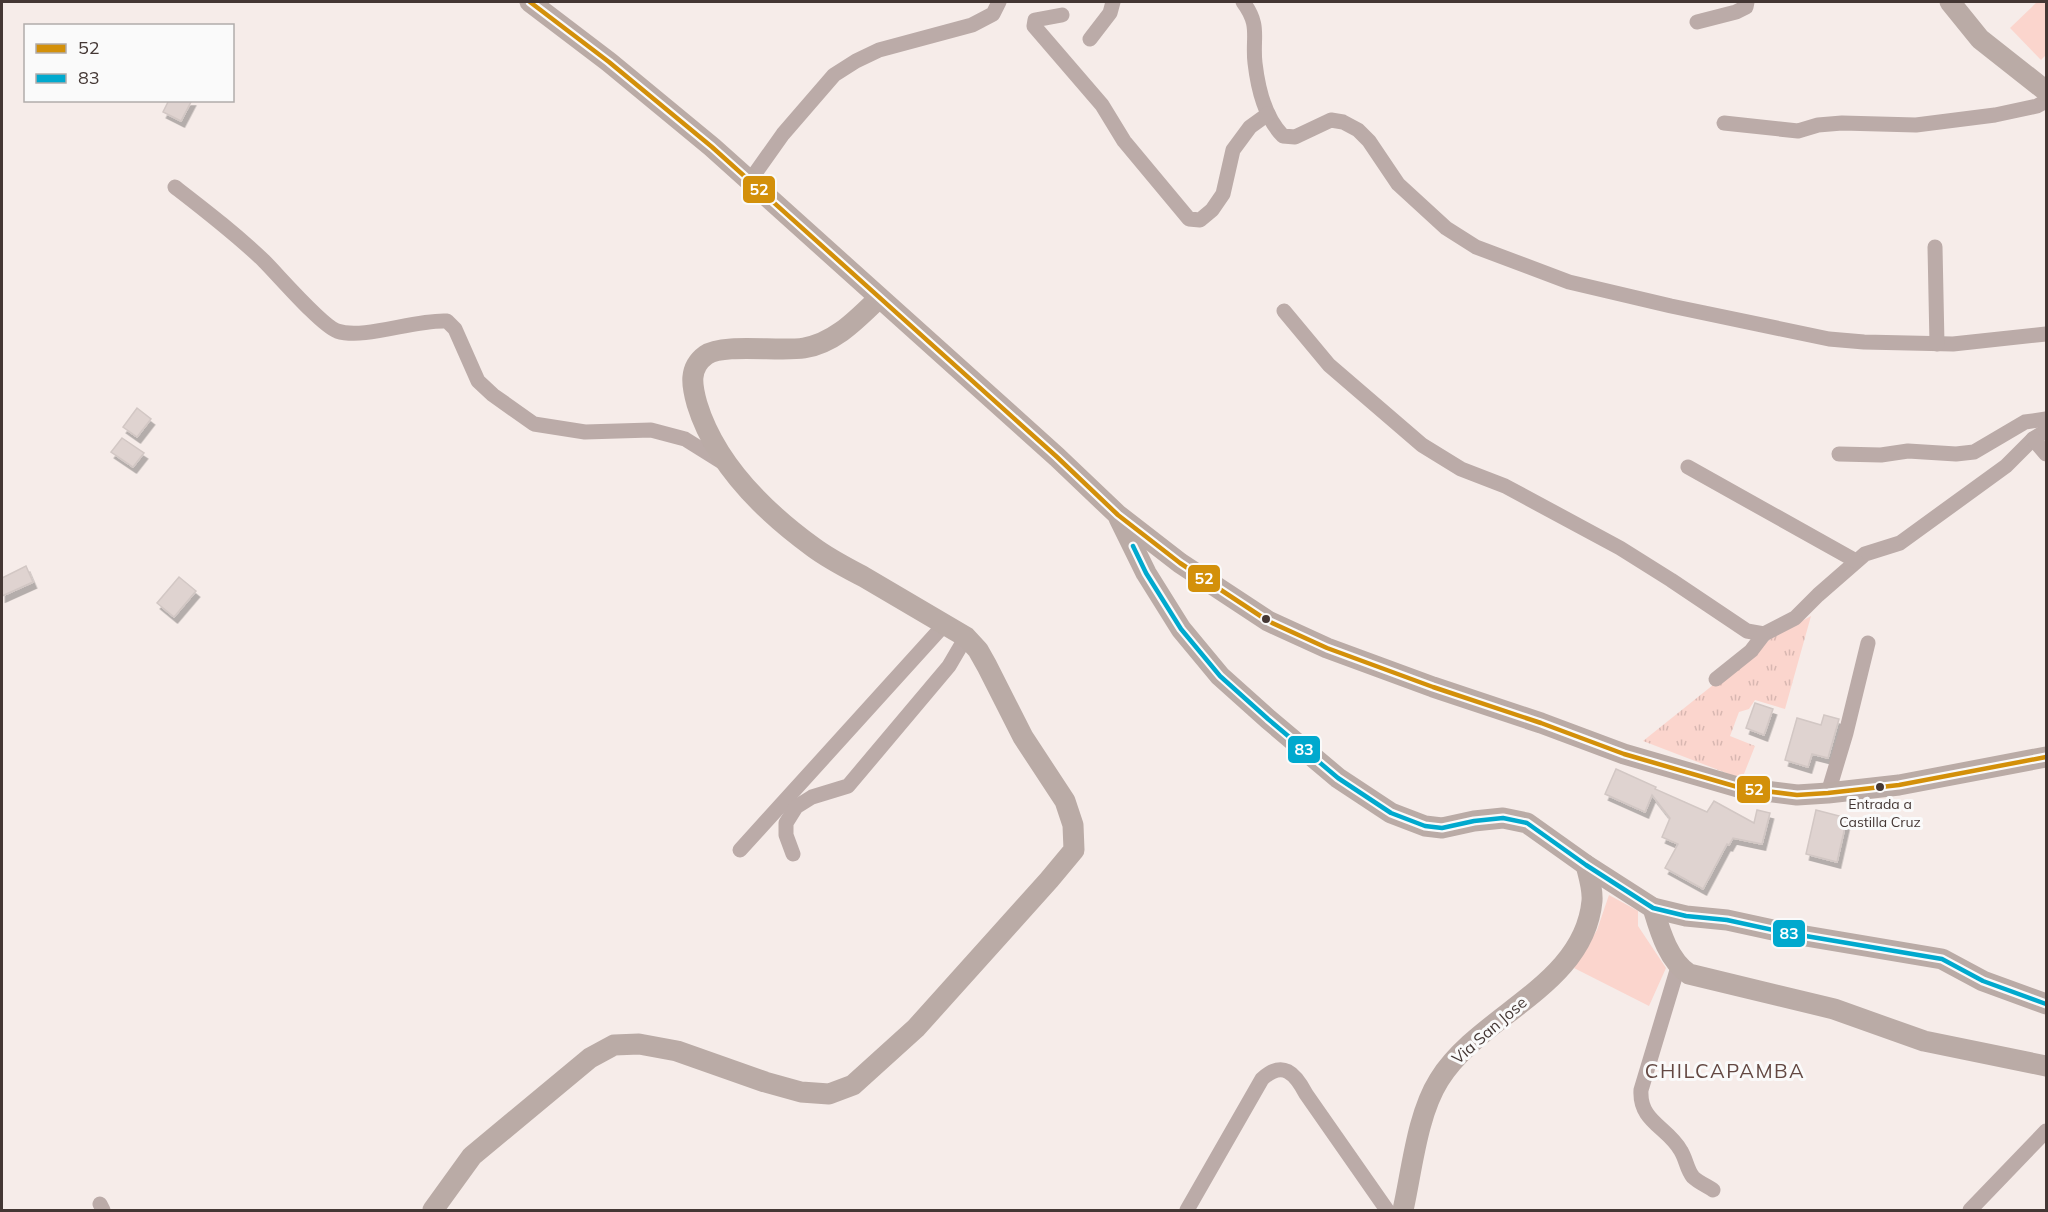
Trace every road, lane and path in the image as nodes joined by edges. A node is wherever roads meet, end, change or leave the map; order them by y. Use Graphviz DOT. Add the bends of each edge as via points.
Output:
graph roads {
  1 [pos="530,2"];
  2 [pos="999,2"];
  3 [pos="1113,2"];
  4 [pos="1243,2"];
  5 [pos="1747,2"];
  6 [pos="1950,2"];
  7 [pos="1062,15"];
  8 [pos="1697,22"];
  9 [pos="1090,39"];
  10 [pos="2046,91"];
  11 [pos="2046,101"];
  12 [pos="1268,114"];
  13 [pos="1724,123"];
  14 [pos="749,182"];
  15 [pos="175,187"];
  16 [pos="1935,247"];
  17 [pos="879,298"];
  18 [pos="1284,311"];
  19 [pos="2046,334"];
  20 [pos="1937,344"];
  21 [pos="2046,419"];
  22 [pos="2040,435"];
  23 [pos="1839,454"];
  24 [pos="2046,454"];
  25 [pos="730,467"];
  26 [pos="1688,467"];
  27 [pos="1118,515"];
  28 [pos="1856,561"];
  29 [pos="944,625"];
  30 [pos="1764,634"];
  31 [pos="966,637"];
  32 [pos="1868,643"];
  33 [pos="1716,679"];
  34 [pos="2046,757"];
  35 [pos="1828,793"];
  36 [pos="740,850"];
  37 [pos="793,854"];
  38 [pos="1586,865"];
  39 [pos="1653,908"];
  40 [pos="1678,967"];
  41 [pos="2046,1004"];
  42 [pos="2046,1066"];
  43 [pos="2046,1131"];
  44 [pos="1713,1190"];
  45 [pos="433,1210"];
  46 [pos="1186,1210"];
  47 [pos="1387,1210"];
  48 [pos="1403,1210"];
  49 [pos="1970,1210"];
  1 -- 14 [label="street" via="609,62"];
  2 -- 14 [label="street" via="993,14 972,25 879,50 834,75 783,134"];
  3 -- 9 [label="street" via="1110,13"];
  4 -- 12 [label="street" via="1256,25 1255,63"];
  5 -- 8 [label="street" via="1746,7 1736,12"];
  6 -- 10 [label="street" via="1980,39"];
  7 -- 12 [label="street" via="1035,20 1034,26 1189,219 1200,220 1212,210 1223,194 1233,150 1250,127"];
  11 -- 13 [label="street" via="1995,115 1916,125 1842,123 1798,131"];
  12 -- 20 [label="street" via="1283,136 1295,137 1330,120 1358,130 1398,184 1446,228 1476,247 1569,282 1829,339"];
  14 -- 17 [label="street"];
  15 -- 25 [label="street" via="231,231 323,322 336,330 355,333 447,321 455,329 478,381 534,424 585,432 651,430 685,439"];
  16 -- 20 [label="street"];
  17 -- 25 [label="street" via="841,334 806,348 734,348 707,354 693,368 692,386 701,418"];
  17 -- 27 [label="street"];
  18 -- 30 [label="street" via="1329,365 1422,445 1461,469 1505,486 1620,548 1747,631"];
  19 -- 20 [label="street"];
  21 -- 23 [label="street" via="2025,422 1974,452"];
  22 -- 24 [label="street"];
  22 -- 28 [label="street" via="2006,466 1900,543 1865,554"];
  25 -- 29 [label="street" via="768,508 814,548"];
  26 -- 28 [label="street"];
  27 -- 35 [label="street" via="1180,563 1259,615 1327,648 1624,754 1730,784 1797,795"];
  27 -- 38 [label="street" via="1146,573 1181,629 1220,676 1338,778 1391,813 1425,826 1442,828 1503,818 1527,823"];
  28 -- 30 [label="street" via="1795,618"];
  29 -- 31 [label="street"];
  29 -- 36 [label="street"];
  30 -- 33 [label="street" via="1751,651"];
  31 -- 37 [label="street" via="949,666 848,786 812,797 796,807 786,823"];
  31 -- 45 [label="street" via="978,650 1023,737 1065,801 1073,825 1074,850 916,1028 853,1085 829,1094 792,1090 677,1051 639,1044 614,1046 580,1066 472,1156"];
  32 -- 35 [label="street"];
  34 -- 35 [label="street" via="1899,785"];
  38 -- 39 [label="street"];
  38 -- 48 [label="street, Via San Jose" via="1592,900 1584,935 1574,954 1467,1047 1438,1081 1425,1107"];
  39 -- 40 [label="street"];
  39 -- 41 [label="street" via="1942,959 1983,981"];
  40 -- 42 [label="street" via="1689,974 1834,1010 1924,1041"];
  40 -- 44 [label="street" via="1641,1090 1641,1102 1648,1117 1681,1151 1692,1176"];
  43 -- 49 [label="street"];
  46 -- 47 [label="street" via="1262,1079 1279,1070 1297,1077"];
}
